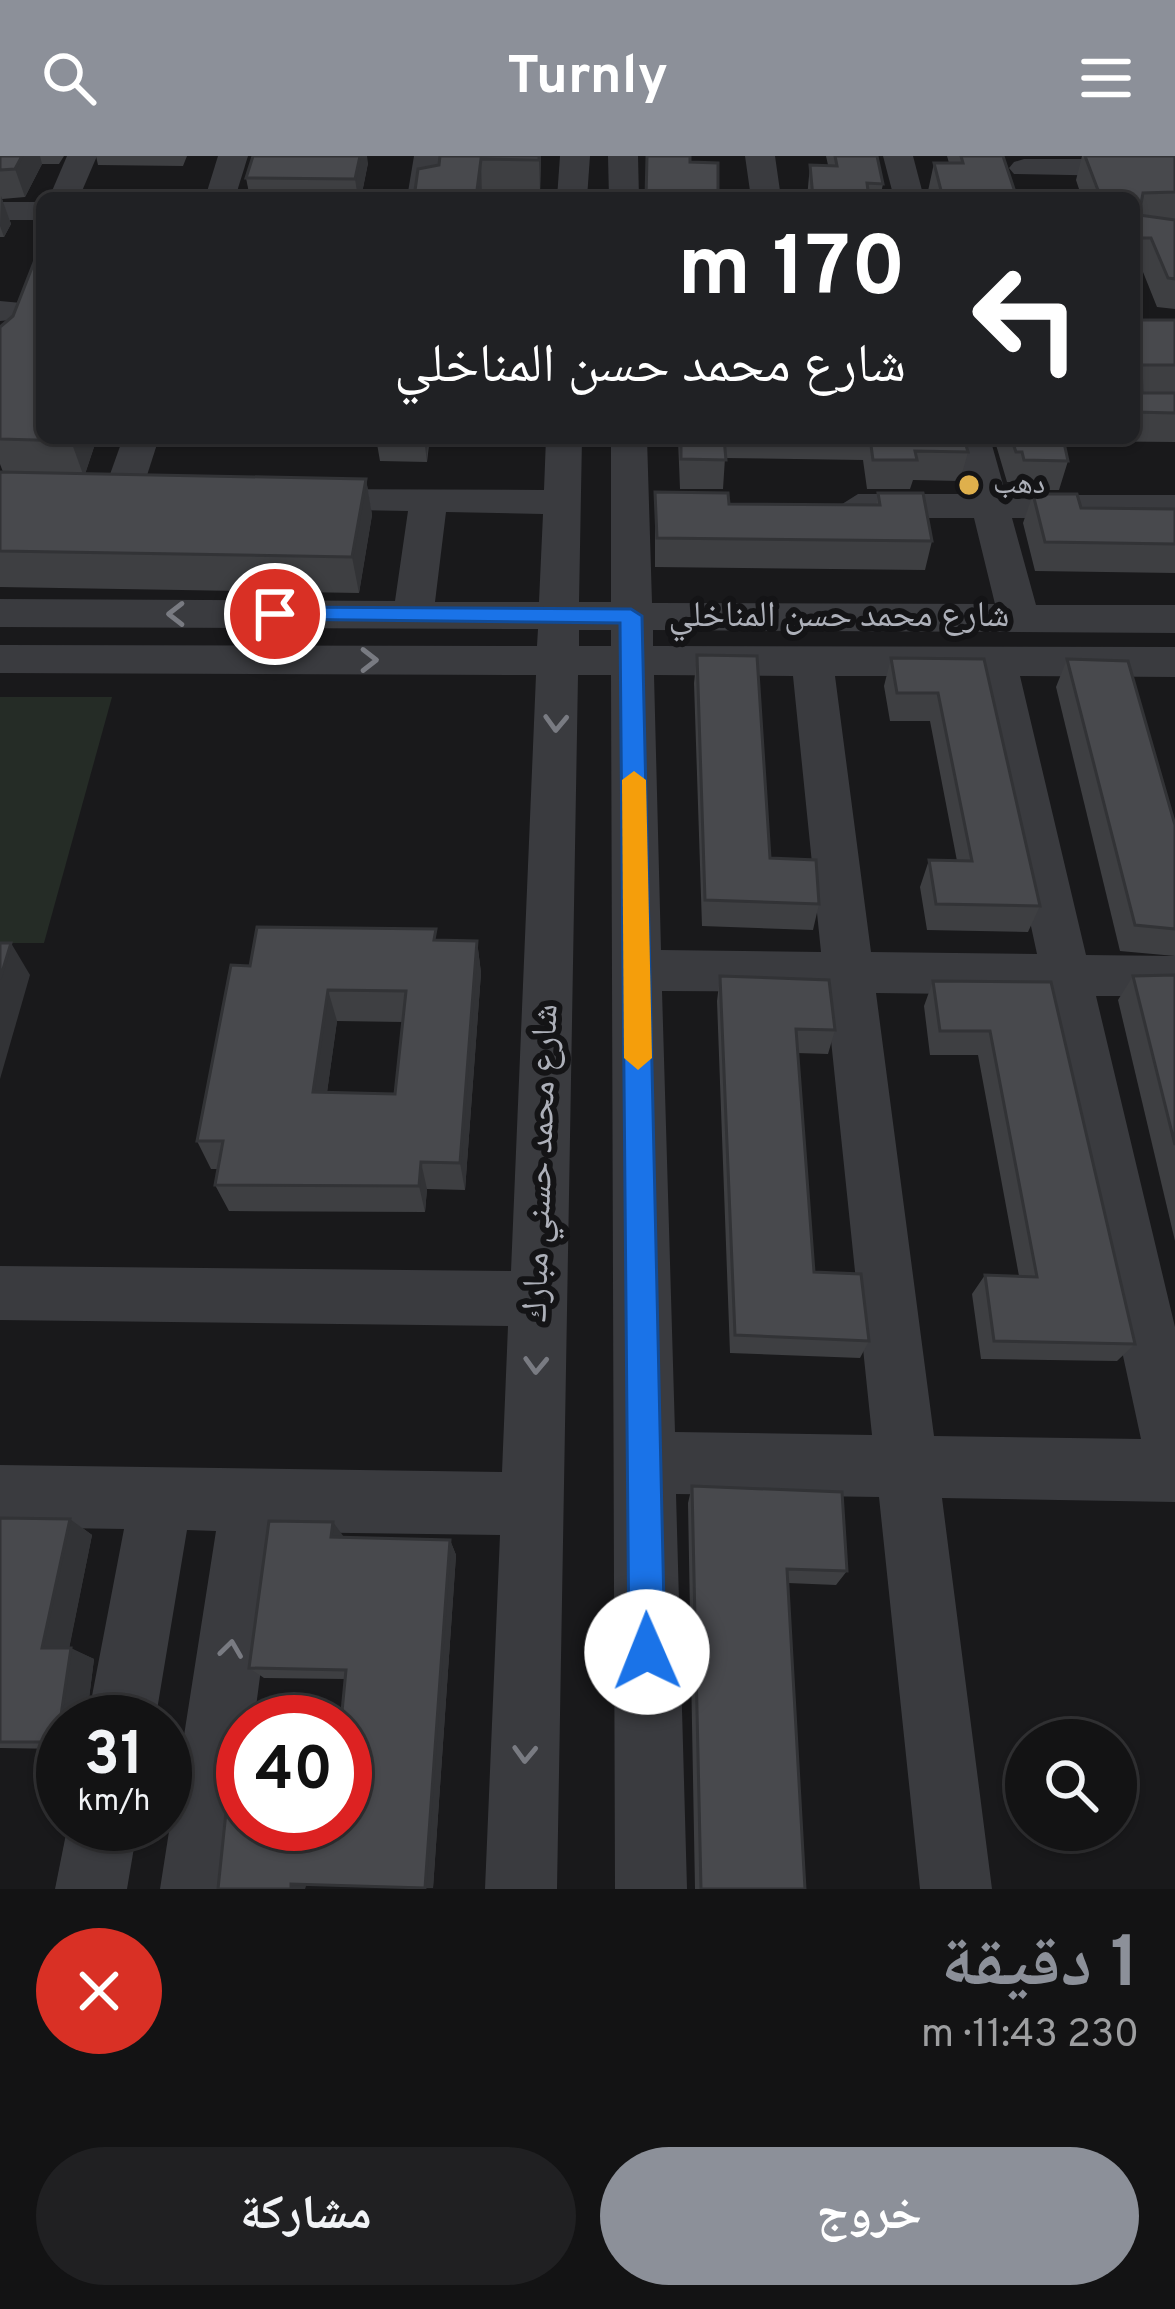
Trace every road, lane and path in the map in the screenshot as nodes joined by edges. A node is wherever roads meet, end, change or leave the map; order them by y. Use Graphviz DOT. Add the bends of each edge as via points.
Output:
graph roads {
  1 [pos="82,156"];
  2 [pos="233,156"];
  3 [pos="429,156"];
  4 [pos="575,156"];
  5 [pos="623,156"];
  6 [pos="760,156"];
  7 [pos="898,156"];
  8 [pos="1022,162"];
  9 [pos="1175,168"];
  10 [pos="67,192"];
  11 [pos="222,192"];
  12 [pos="423,192"];
  13 [pos="572,192"];
  14 [pos="624,192"];
  15 [pos="765,192"];
  16 [pos="907,192"];
  17 [pos="1032,192"];
  18 [pos="36,211"];
  19 [pos="0,212"];
  20 [pos="34,273"];
  21 [pos="9,322"];
  22 [pos="139,444"];
  23 [pos="564,444"];
  24 [pos="631,444"];
  25 [pos="973,444"];
  26 [pos="82,493"];
  27 [pos="122,494"];
  28 [pos="170,494"];
  29 [pos="264,496"];
  30 [pos="429,499"];
  31 [pos="562,502"];
  32 [pos="821,506"];
  33 [pos="989,507"];
  34 [pos="1175,507"];
  35 [pos="0,613"];
  36 [pos="412,615"];
  37 [pos="1175,620"];
  38 [pos="558,638"];
  39 [pos="632,639"];
  40 [pos="1007,640"];
  41 [pos="0,659"];
  42 [pos="812,661"];
  43 [pos="1172,670"];
  44 [pos="637,970"];
  45 [pos="848,972"];
  46 [pos="1066,974"];
  47 [pos="1175,976"];
  48 [pos="0,1293"];
  49 [pos="538,1299"];
  50 [pos="1175,1456"];
  51 [pos="644,1462"];
  52 [pos="906,1466"];
  53 [pos="1175,1471"];
  54 [pos="0,1496"];
  55 [pos="161,1498"];
  56 [pos="252,1499"];
  57 [pos="532,1504"];
  58 [pos="127,1695"];
  59 [pos="98,1851"];
  60 [pos="92,1889"];
  61 [pos="196,1889"];
  62 [pos="521,1889"];
  63 [pos="651,1889"];
  64 [pos="956,1889"];
  1 -- 10 [label="street"];
  2 -- 11 [label="street"];
  3 -- 12 [label="street"];
  4 -- 13 [label="street"];
  5 -- 14 [label="street"];
  6 -- 15 [label="street"];
  7 -- 16 [label="street"];
  8 -- 9 [label="street"];
  8 -- 17 [label="street"];
  18 -- 19 [label="street"];
  20 -- 21 [label="street"];
  22 -- 27 [label="street"];
  23 -- 31 [label="street, شارع محمد حسني مبارك"];
  24 -- 39 [label="street" via="654,506"];
  25 -- 33 [label="street"];
  26 -- 27 [label="street"];
  27 -- 28 [label="street"];
  29 -- 30 [label="street"];
  30 -- 31 [label="street"];
  30 -- 36 [label="street"];
  31 -- 38 [label="street, شارع محمد حسني مبارك"];
  32 -- 33 [label="street"];
  33 -- 34 [label="street"];
  33 -- 40 [label="street"];
  36 -- 35 [label="street, شارع محمد حسن المناخلي, one-way"];
  36 -- 38 [label="street, شارع محمد حسن المناخلي"];
  37 -- 40 [label="street, شارع محمد حسن المناخلي"];
  38 -- 39 [label="street, شارع محمد حسن المناخلي"];
  41 -- 38 [label="street, شارع محمد حسن المناخلي, one-way"];
  38 -- 49 [label="street, شارع محمد حسني مبارك, one-way"];
  39 -- 40 [label="street, شارع محمد حسن المناخلي"];
  39 -- 42 [label="street, شارع محمد حسن المناخلي"];
  39 -- 44 [label="street"];
  40 -- 42 [label="street, شارع محمد حسن المناخلي"];
  40 -- 43 [label="street, شارع محمد حسن المناخلي"];
  40 -- 46 [label="street"];
  42 -- 45 [label="street"];
  44 -- 45 [label="street"];
  44 -- 51 [label="street"];
  45 -- 46 [label="street"];
  45 -- 52 [label="street"];
  46 -- 47 [label="street"];
  46 -- 50 [label="street"];
  48 -- 49 [label="street"];
  49 -- 57 [label="street, شارع محمد حسني مبارك, one-way"];
  51 -- 52 [label="street"];
  51 -- 63 [label="street"];
  52 -- 53 [label="street"];
  52 -- 64 [label="street"];
  54 -- 55 [label="street"];
  55 -- 56 [label="street"];
  55 -- 58 [label="street"];
  56 -- 57 [label="street"];
  61 -- 56 [label="street, one-way"];
  57 -- 62 [label="street, شارع محمد حسني مبارك, one-way"];
  59 -- 60 [label="street"];
}
